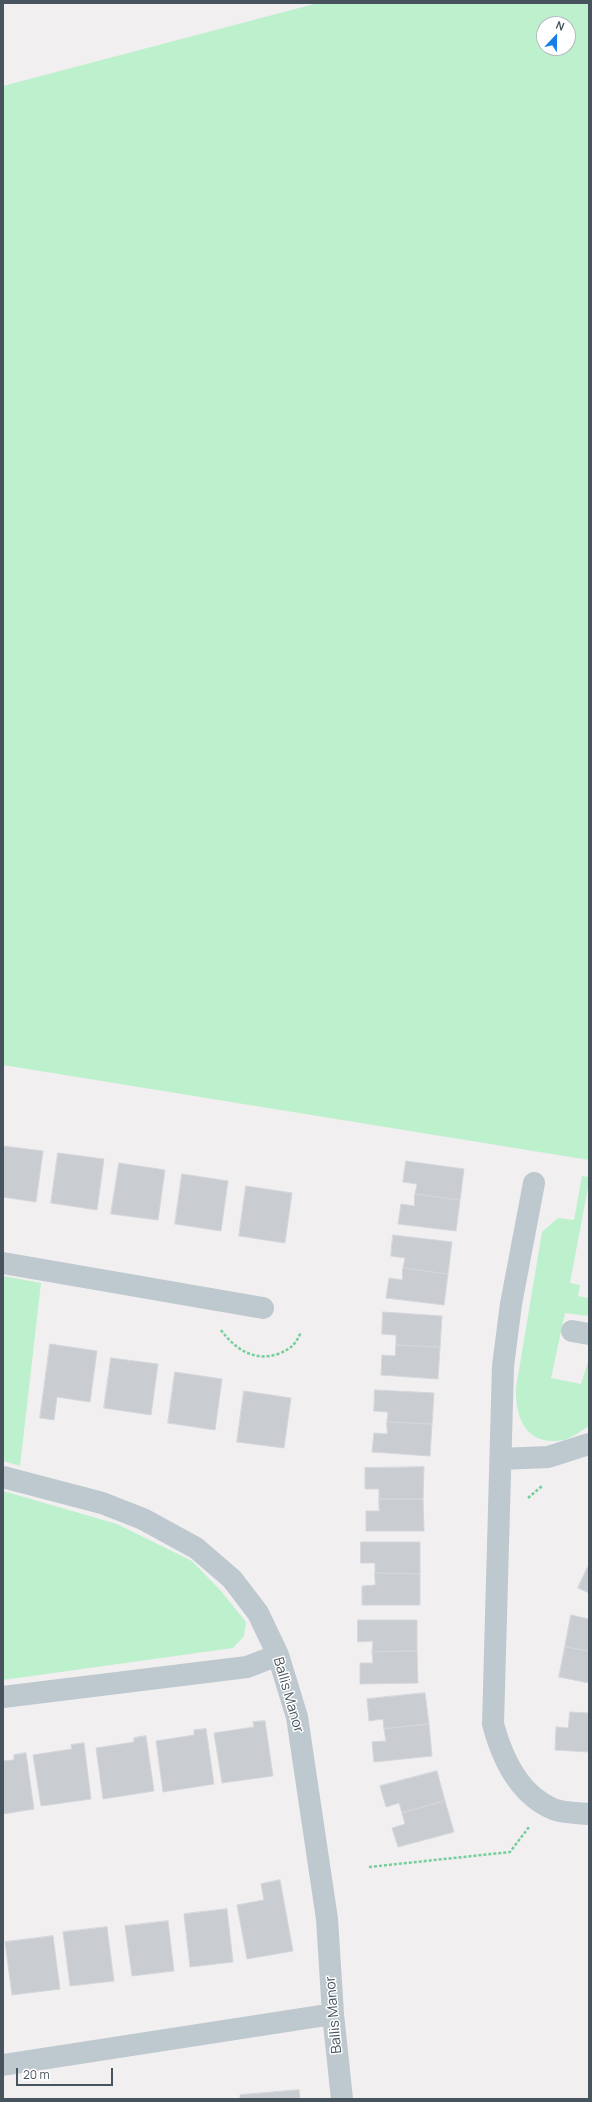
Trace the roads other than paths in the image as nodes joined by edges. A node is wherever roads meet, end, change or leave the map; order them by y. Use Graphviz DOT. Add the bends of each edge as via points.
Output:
graph roads {
  1 [pos="534,1183"];
  2 [pos="3,1263"];
  3 [pos="263,1308"];
  4 [pos="589,1444"];
  5 [pos="501,1459"];
  6 [pos="3,1477"];
  7 [pos="278,1655"];
  8 [pos="3,1697"];
  9 [pos="589,1814"];
  10 [pos="333,2014"];
  11 [pos="3,2065"];
  12 [pos="342,2099"];
  1 -- 5 [label="street" via="511,1304 503,1366"];
  2 -- 3 [label="street"];
  4 -- 5 [label="street" via="548,1457"];
  5 -- 9 [label="street" via="493,1724 500,1748 513,1775 532,1796 553,1809"];
  6 -- 7 [label="street, Ballis Manor" via="102,1503 143,1519 196,1548 232,1579 250,1602"];
  7 -- 8 [label="street" via="247,1667"];
  7 -- 10 [label="street, Ballis Manor" via="297,1717 327,1919"];
  10 -- 11 [label="street"];
  10 -- 12 [label="street, Ballis Manor"];
}
